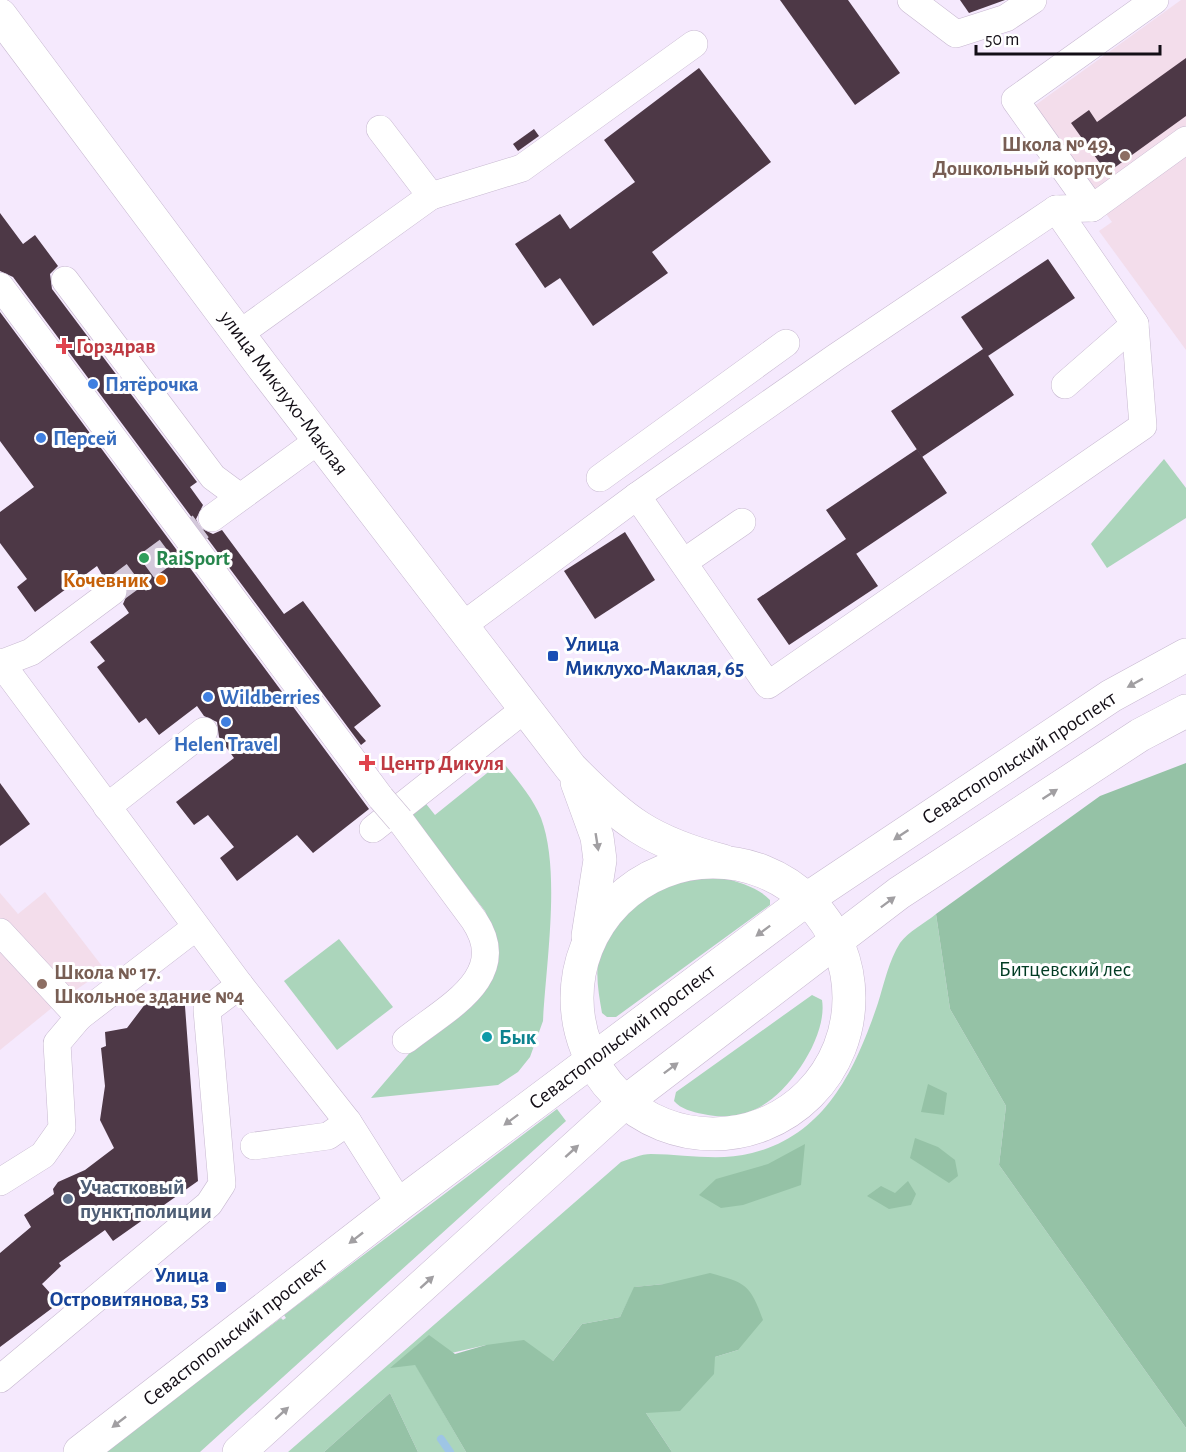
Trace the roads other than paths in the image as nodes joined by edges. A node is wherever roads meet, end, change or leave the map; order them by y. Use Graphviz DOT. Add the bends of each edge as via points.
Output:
graph roads {
  1 [pos="911,0"];
  2 [pos="1033,0"];
  3 [pos="1155,0"];
  4 [pos="3,25"];
  5 [pos="694,44"];
  6 [pos="380,129"];
  7 [pos="1186,140"];
  8 [pos="431,196"];
  9 [pos="1092,208"];
  10 [pos="1056,209"];
  11 [pos="65,280"];
  12 [pos="0,286"];
  13 [pos="1135,324"];
  14 [pos="239,334"];
  15 [pos="786,343"];
  16 [pos="1065,385"];
  17 [pos="319,440"];
  18 [pos="600,478"];
  19 [pos="637,496"];
  20 [pos="240,497"];
  21 [pos="212,518"];
  22 [pos="742,522"];
  23 [pos="684,562"];
  24 [pos="113,591"];
  25 [pos="462,626"];
  26 [pos="1186,655"];
  27 [pos="0,663"];
  28 [pos="526,708"];
  29 [pos="1186,711"];
  30 [pos="204,731"];
  31 [pos="571,768"];
  32 [pos="107,807"];
  33 [pos="373,829"];
  34 [pos="723,861"];
  35 [pos="810,897"];
  36 [pos="196,927"];
  37 [pos="0,932"];
  38 [pos="841,938"];
  39 [pos="583,961"];
  40 [pos="240,985"];
  41 [pos="79,1017"];
  42 [pos="406,1040"];
  43 [pos="591,1059"];
  44 [pos="624,1103"];
  45 [pos="348,1122"];
  46 [pos="254,1146"];
  47 [pos="0,1182"];
  48 [pos="400,1204"];
  49 [pos="0,1379"];
  50 [pos="80,1452"];
  51 [pos="239,1452"];
  1 -- 2 [label="lane" via="956,34 1006,18"];
  3 -- 9 [label="lane" via="1015,100"];
  4 -- 14 [label="main road, улица Миклухо-Маклая"];
  5 -- 8 [label="lane" via="522,168"];
  6 -- 8 [label="lane"];
  7 -- 9 [label="lane"];
  8 -- 14 [label="lane"];
  9 -- 10 [label="lane"];
  10 -- 13 [label="lane"];
  10 -- 19 [label="lane"];
  11 -- 20 [label="lane" via="213,477"];
  12 -- 42 [label="lane, bridge" via="483,933 487,960 481,975 472,987"];
  13 -- 16 [label="lane"];
  13 -- 23 [label="lane" via="1143,426 768,685"];
  14 -- 17 [label="main road, улица Миклухо-Маклая"];
  15 -- 18 [label="lane"];
  17 -- 20 [label="lane"];
  17 -- 25 [label="main road, улица Миклухо-Маклая"];
  19 -- 23 [label="lane"];
  19 -- 25 [label="lane"];
  20 -- 21 [label="lane"];
  22 -- 23 [label="lane"];
  24 -- 27 [label="lane" via="31,652"];
  25 -- 28 [label="main road, улица Миклухо-Маклая"];
  26 -- 35 [label="main road, Севастопольский проспект, one-way" via="1111,696"];
  27 -- 32 [label="lane"];
  28 -- 31 [label="main road, улица Миклухо-Маклая"];
  28 -- 33 [label="lane"];
  38 -- 29 [label="main road, one-way" via="899,893 1121,747"];
  30 -- 32 [label="lane"];
  31 -- 34 [label="main road, улица Миклухо-Маклая" via="608,805 652,837 683,851"];
  31 -- 39 [label="main road, улица Миклухо-Маклая, one-way" via="591,815 600,860"];
  32 -- 36 [label="lane"];
  34 -- 35 [label="main road" via="754,866 784,878"];
  34 -- 39 [label="main road" via="691,863 637,886 614,906 597,930"];
  35 -- 38 [label="main road"];
  35 -- 43 [label="main road, Севастопольский проспект, one-way"];
  36 -- 40 [label="lane"];
  36 -- 41 [label="lane" via="164,964"];
  37 -- 41 [label="lane"];
  44 -- 38 [label="main road, one-way"];
  38 -- 44 [label="main road" via="849,969 848,997 833,1053 800,1099 777,1119 750,1132 720,1138 686,1135 653,1123"];
  39 -- 43 [label="main road" via="578,994 580,1027"];
  40 -- 45 [label="lane"];
  40 -- 49 [label="lane" via="207,1010 222,1184 209,1204"];
  41 -- 47 [label="lane" via="57,1043 62,1128 43,1155"];
  43 -- 44 [label="main road" via="605,1083"];
  43 -- 48 [label="main road, Севастопольский проспект, one-way"];
  51 -- 44 [label="main road, one-way"];
  45 -- 46 [label="lane" via="328,1136"];
  45 -- 48 [label="lane"];
  48 -- 50 [label="main road, Севастопольский проспект, one-way"];
}
